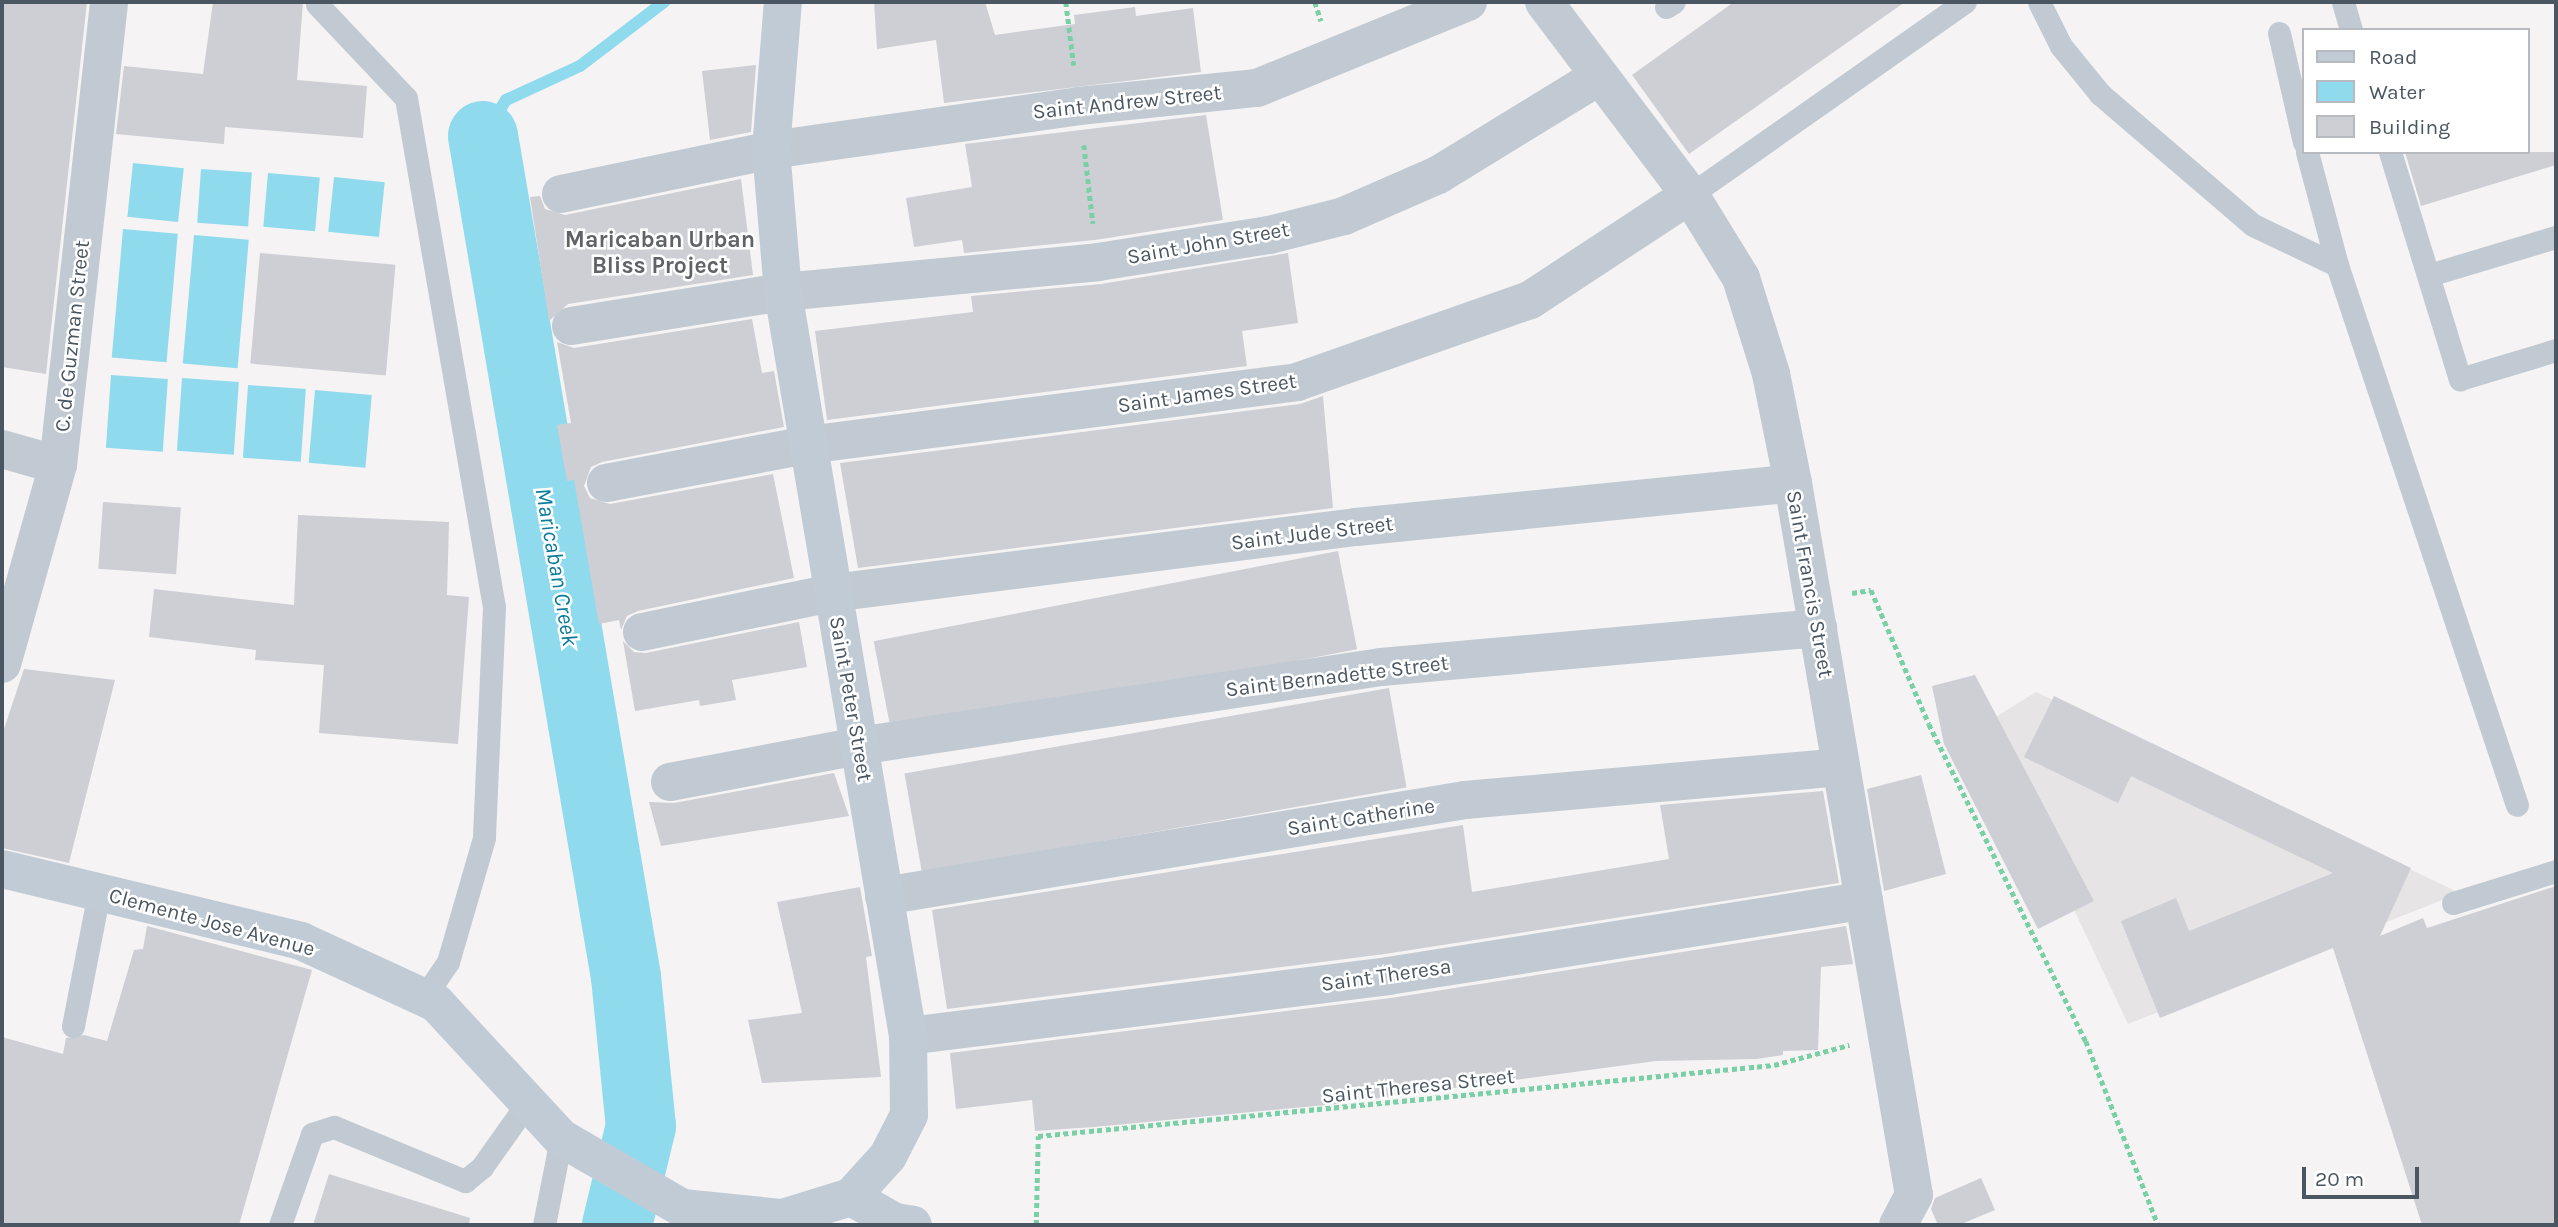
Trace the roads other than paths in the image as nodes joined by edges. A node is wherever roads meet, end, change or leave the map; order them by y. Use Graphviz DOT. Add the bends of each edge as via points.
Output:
graph roads {
  1 [pos="109,2"];
  2 [pos="783,2"];
  3 [pos="1468,2"];
  4 [pos="1544,2"];
  5 [pos="1965,2"];
  6 [pos="2039,2"];
  7 [pos="2343,2"];
  8 [pos="317,4"];
  9 [pos="2350,28"];
  10 [pos="2279,33"];
  11 [pos="1598,77"];
  12 [pos="2302,133"];
  13 [pos="771,150"];
  14 [pos="2308,154"];
  15 [pos="2391,154"];
  16 [pos="561,194"];
  17 [pos="1690,195"];
  18 [pos="2556,237"];
  19 [pos="2337,265"];
  20 [pos="2429,275"];
  21 [pos="783,292"];
  22 [pos="571,326"];
  23 [pos="2556,351"];
  24 [pos="807,445"];
  25 [pos="2,449"];
  26 [pos="58,465"];
  27 [pos="606,483"];
  28 [pos="1793,483"];
  29 [pos="832,593"];
  30 [pos="1815,613"];
  31 [pos="642,632"];
  32 [pos="2,664"];
  33 [pos="858,746"];
  34 [pos="1841,767"];
  35 [pos="670,782"];
  36 [pos="2517,805"];
  37 [pos="2,869"];
  38 [pos="2556,871"];
  39 [pos="99,892"];
  40 [pos="884,896"];
  41 [pos="1864,901"];
  42 [pos="2453,903"];
  43 [pos="424,997"];
  44 [pos="73,1026"];
  45 [pos="908,1036"];
  46 [pos="528,1102"];
  47 [pos="569,1143"];
  48 [pos="851,1197"];
  49 [pos="677,1212"];
  50 [pos="280,1225"];
  51 [pos="544,1225"];
  52 [pos="913,1225"];
  53 [pos="1898,1225"];
  1 -- 26 [label="street, C. de Guzman Street"];
  2 -- 13 [label="street, Saint Peter Street"];
  3 -- 13 [label="street, Saint Andrew Street" via="1257,88 1079,106"];
  4 -- 11 [label="street, Saint Francis Street"];
  5 -- 17 [label="lane"];
  6 -- 19 [label="lane" via="2062,46 2100,94 2253,225"];
  7 -- 9 [label="lane"];
  8 -- 43 [label="lane" via="406,98 494,607 484,838 448,962"];
  10 -- 12 [label="lane"];
  11 -- 17 [label="street, Saint Francis Street"];
  11 -- 21 [label="street, Saint John Street" via="1438,175 1345,216 1269,235 1098,262"];
  13 -- 16 [label="street, Saint Andrew Street"];
  13 -- 21 [label="street, Saint Peter Street"];
  14 -- 19 [label="lane"];
  15 -- 20 [label="lane"];
  17 -- 24 [label="street, Saint James Street" via="1530,300 1297,382"];
  17 -- 28 [label="street, Saint Francis Street" via="1741,278 1771,374"];
  18 -- 20 [label="lane"];
  19 -- 36 [label="lane"];
  20 -- 23 [label="lane" via="2460,379"];
  21 -- 22 [label="street, Saint John Street"];
  21 -- 24 [label="street, Saint Peter Street"];
  24 -- 27 [label="street, Saint James Street"];
  24 -- 29 [label="street, Saint Peter Street"];
  25 -- 26 [label="street"];
  26 -- 32 [label="street, C. de Guzman Street"];
  28 -- 29 [label="street, Saint Jude Street" via="1356,527"];
  28 -- 30 [label="street, Saint Francis Street"];
  29 -- 31 [label="street, Saint Jude Street"];
  29 -- 33 [label="street, Saint Peter Street"];
  30 -- 33 [label="street, Saint Bernadette Street" via="1381,667"];
  30 -- 34 [label="street, Saint Francis Street"];
  33 -- 35 [label="street, Saint Bernadette Street"];
  33 -- 40 [label="street, Saint Peter Street"];
  34 -- 40 [label="street, Saint Catherine" via="1465,800"];
  34 -- 41 [label="street, Saint Francis Street"];
  37 -- 39 [label="street, Clemente Jose Avenue"];
  38 -- 42 [label="lane"];
  39 -- 43 [label="street, Clemente Jose Avenue" via="301,941"];
  39 -- 44 [label="lane"];
  40 -- 45 [label="street, Saint Peter Street"];
  41 -- 45 [label="street, Saint Theresa" via="1388,976"];
  41 -- 53 [label="street, Saint Francis Street" via="1914,1195"];
  43 -- 46 [label="street, Clemente Jose Avenue" via="436,1003"];
  45 -- 48 [label="street, Saint Peter Street" via="909,1115 888,1156"];
  46 -- 47 [label="street, Clemente Jose Avenue"];
  46 -- 50 [label="lane" via="482,1167 465,1181 334,1127 312,1134"];
  47 -- 49 [label="street, Clemente Jose Avenue"];
  47 -- 51 [label="lane"];
  48 -- 49 [label="street" via="783,1218"];
  48 -- 52 [label="street" via="895,1222"];
}
